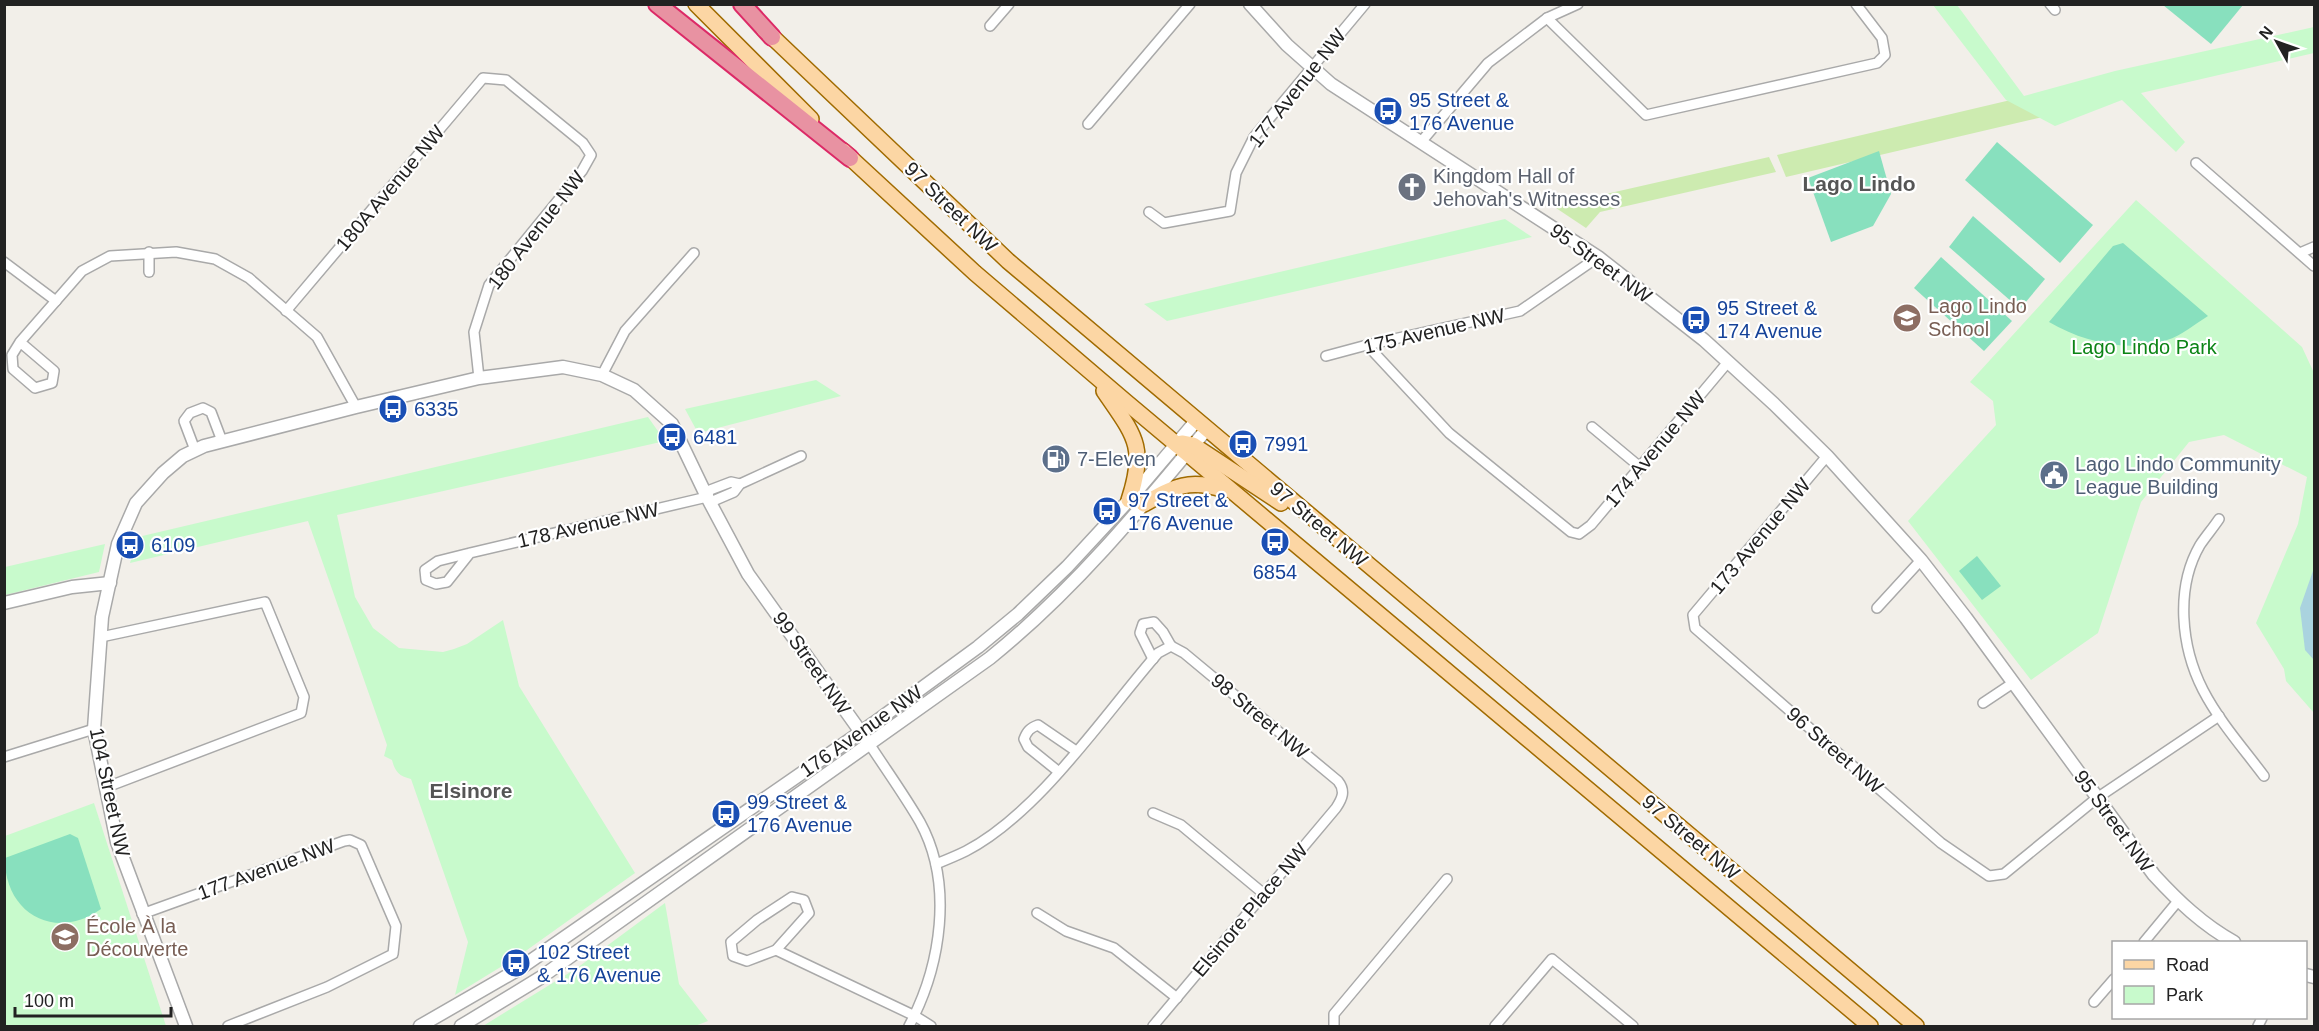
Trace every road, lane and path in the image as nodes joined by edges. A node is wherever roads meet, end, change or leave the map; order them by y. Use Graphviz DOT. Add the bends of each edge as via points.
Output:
graph roads {
  1 [pos="657,4"];
  2 [pos="696,4"];
  3 [pos="737,4"];
  4 [pos="742,4"];
  5 [pos="1009,4"];
  6 [pos="1191,4"];
  7 [pos="1250,4"];
  8 [pos="1365,4"];
  9 [pos="1578,4"];
  10 [pos="1856,4"];
  11 [pos="1547,18"];
  12 [pos="990,26"];
  13 [pos="772,37"];
  14 [pos="1311,67"];
  15 [pos="500,80"];
  16 [pos="1088,124"];
  17 [pos="1421,142"];
  18 [pos="850,158"];
  19 [pos="2196,163"];
  20 [pos="1149,212"];
  21 [pos="2314,247"];
  22 [pos="149,252"];
  23 [pos="693,253"];
  24 [pos="2300,254"];
  25 [pos="1598,257"];
  26 [pos="4,262"];
  27 [pos="2314,266"];
  28 [pos="149,272"];
  29 [pos="56,300"];
  30 [pos="286,311"];
  31 [pos="20,342"];
  32 [pos="1367,345"];
  33 [pos="1326,356"];
  34 [pos="1728,362"];
  35 [pos="1090,372"];
  36 [pos="602,375"];
  37 [pos="479,378"];
  38 [pos="356,407"];
  39 [pos="1201,425"];
  40 [pos="1592,427"];
  41 [pos="222,441"];
  42 [pos="1185,448"];
  43 [pos="195,450"];
  44 [pos="801,456"];
  45 [pos="1827,456"];
  46 [pos="1640,467"];
  47 [pos="1233,493"];
  48 [pos="707,497"];
  49 [pos="1136,502"];
  50 [pos="2219,519"];
  51 [pos="1343,545"];
  52 [pos="470,553"];
  53 [pos="1921,560"];
  54 [pos="110,583"];
  55 [pos="4,603"];
  56 [pos="1877,608"];
  57 [pos="1693,615"];
  58 [pos="100,637"];
  59 [pos="1171,646"];
  60 [pos="1153,659"];
  61 [pos="2013,682"];
  62 [pos="1983,703"];
  63 [pos="2219,716"];
  64 [pos="94,729"];
  65 [pos="860,732"];
  66 [pos="870,745"];
  67 [pos="1076,751"];
  68 [pos="4,757"];
  69 [pos="1059,772"];
  70 [pos="2264,776"];
  71 [pos="107,787"];
  72 [pos="1343,792"];
  73 [pos="2097,798"];
  74 [pos="1153,813"];
  75 [pos="936,864"];
  76 [pos="1447,879"];
  77 [pos="1264,894"];
  78 [pos="2178,901"];
  79 [pos="142,914"];
  80 [pos="1037,914"];
  81 [pos="2145,941"];
  82 [pos="2232,941"];
  83 [pos="776,950"];
  84 [pos="2112,981"];
  85 [pos="1178,998"];
  86 [pos="2094,1002"];
  87 [pos="915,1016"];
  88 [pos="186,1026"];
  89 [pos="228,1026"];
  90 [pos="420,1026"];
  91 [pos="461,1026"];
  92 [pos="909,1026"];
  93 [pos="931,1026"];
  94 [pos="1153,1026"];
  95 [pos="1334,1026"];
  96 [pos="1496,1026"];
  97 [pos="1633,1026"];
  98 [pos="1870,1026"];
  99 [pos="1916,1026"];
  1 -- 18 [label="highway"];
  2 -- 18 [label="main road, 97 Street NW"];
  3 -- 13 [label="main road, 97 Street NW"];
  4 -- 13 [label="highway"];
  5 -- 12 [label="street"];
  6 -- 16 [label="street"];
  7 -- 14 [label="street, 95 Street NW"];
  8 -- 14 [label="street, 177 Avenue NW"];
  9 -- 11 [label="street"];
  10 -- 11 [label="street" via="1882,38 1885,55 1876,63 1646,115"];
  11 -- 17 [label="street" via="1488,63"];
  13 -- 39 [label="main road, 97 Street NW" via="1008,261"];
  14 -- 17 [label="street, 95 Street NW" via="1358,103"];
  14 -- 20 [label="street, 177 Avenue NW" via="1254,137 1236,173 1230,212 1164,222"];
  15 -- 30 [label="street, 180A Avenue NW" via="483,78"];
  15 -- 37 [label="street, 180 Avenue NW" via="506,80 583,143 591,155 489,285 474,332"];
  17 -- 25 [label="street, 95 Street NW"];
  18 -- 35 [label="main road, 97 Street NW"];
  19 -- 24 [label="street"];
  21 -- 24 [label="street"];
  22 -- 28 [label="street"];
  22 -- 29 [label="street" via="110,256 82,271"];
  22 -- 30 [label="street" via="215,259 249,278"];
  23 -- 36 [label="street" via="625,331"];
  24 -- 27 [label="street"];
  25 -- 32 [label="street, 175 Avenue NW" via="1520,312"];
  25 -- 34 [label="street, 95 Street NW"];
  26 -- 29 [label="street"];
  29 -- 31 [label="street"];
  30 -- 38 [label="street" via="317,337"];
  31 -- 31 [label="street" via="12,355 13,369 35,388 52,383 54,371"];
  32 -- 33 [label="street, 175 Avenue NW"];
  32 -- 46 [label="street, 174 Avenue NW" via="1449,432 1571,532 1579,534 1591,525"];
  34 -- 45 [label="street, 95 Street NW"];
  34 -- 46 [label="street, 174 Avenue NW"];
  35 -- 42 [label="main road, 97 Street NW"];
  35 -- 49 [label="main road" via="1137,446"];
  36 -- 37 [label="street, 99 Street NW" via="563,367"];
  36 -- 48 [label="street, 99 Street NW" via="634,390 672,424"];
  37 -- 38 [label="street"];
  38 -- 41 [label="street"];
  39 -- 42 [label="street, 176 Avenue NW"];
  39 -- 51 [label="main road, 97 Street NW"];
  40 -- 46 [label="street"];
  41 -- 43 [label="street"];
  41 -- 43 [label="street" via="208,409 190,413 184,421"];
  42 -- 47 [label="main road, 97 Street NW"];
  42 -- 49 [label="street, 176 Avenue NW"];
  42 -- 51 [label="main road"];
  43 -- 54 [label="street" via="163,473 136,503 118,544"];
  44 -- 48 [label="street" via="740,484 731,482 710,490"];
  45 -- 53 [label="street, 95 Street NW"];
  45 -- 57 [label="street, 173 Avenue NW"];
  47 -- 49 [label="main road" via="1208,484 1186,484"];
  47 -- 98 [label="main road, 97 Street NW"];
  48 -- 52 [label="street, 178 Avenue NW"];
  48 -- 65 [label="street, 99 Street NW" via="748,574"];
  49 -- 65 [label="street, 176 Avenue NW" via="1012,620"];
  49 -- 66 [label="street, 176 Avenue NW" via="1080,576 1016,638"];
  50 -- 63 [label="street" via="2195,556 2184,607 2187,649 2203,691"];
  51 -- 99 [label="main road, 97 Street NW"];
  52 -- 52 [label="street, 178 Avenue NW" via="438,561 425,570 426,580 436,584 447,582"];
  53 -- 56 [label="street"];
  53 -- 61 [label="street, 95 Street NW"];
  54 -- 55 [label="street" via="72,587"];
  54 -- 58 [label="street, 104 Street NW"];
  57 -- 73 [label="street, 96 Street NW" via="1695,628 1941,843 1989,876 2004,874"];
  58 -- 64 [label="street, 104 Street NW"];
  58 -- 71 [label="street" via="265,602 304,697 301,713"];
  59 -- 60 [label="street"];
  59 -- 60 [label="street" via="1154,621 1143,624 1140,633"];
  59 -- 72 [label="street, 98 Street NW" via="1338,781"];
  60 -- 67 [label="street"];
  61 -- 62 [label="street"];
  61 -- 73 [label="street, 95 Street NW"];
  63 -- 70 [label="street"];
  63 -- 73 [label="street"];
  64 -- 68 [label="street"];
  64 -- 71 [label="street, 104 Street NW"];
  65 -- 66 [label="street, 99 Street NW"];
  65 -- 90 [label="street, 176 Avenue NW" via="519,969"];
  66 -- 75 [label="street, 99 Street NW" via="921,824"];
  66 -- 91 [label="street, 176 Avenue NW" via="540,978"];
  67 -- 69 [label="street"];
  67 -- 69 [label="street" via="1038,725 1031,727 1024,739 1028,747"];
  69 -- 75 [label="street" via="1009,822 967,851"];
  71 -- 79 [label="street, 104 Street NW" via="117,842"];
  72 -- 77 [label="street, Elsinore Place NW" via="1336,808"];
  73 -- 78 [label="street, 95 Street NW" via="2137,854"];
  74 -- 77 [label="street" via="1181,825"];
  75 -- 87 [label="street, 99 Street NW" via="940,919 933,967"];
  76 -- 95 [label="street" via="1334,1014"];
  77 -- 85 [label="street, Elsinore Place NW"];
  78 -- 81 [label="street"];
  78 -- 82 [label="street, 95 Street NW"];
  79 -- 88 [label="street, 104 Street NW"];
  79 -- 89 [label="street, 177 Avenue NW" via="344,841 357,842 367,855 396,926 393,954 327,987"];
  80 -- 85 [label="street" via="1066,931 1114,948"];
  83 -- 83 [label="street" via="809,914 804,900 792,897 731,942 734,956 747,962"];
  83 -- 87 [label="street"];
  84 -- 86 [label="street"];
  85 -- 94 [label="street, Elsinore Place NW"];
  87 -- 92 [label="street"];
  87 -- 93 [label="street"];
  96 -- 97 [label="street" via="1552,959"];
}
